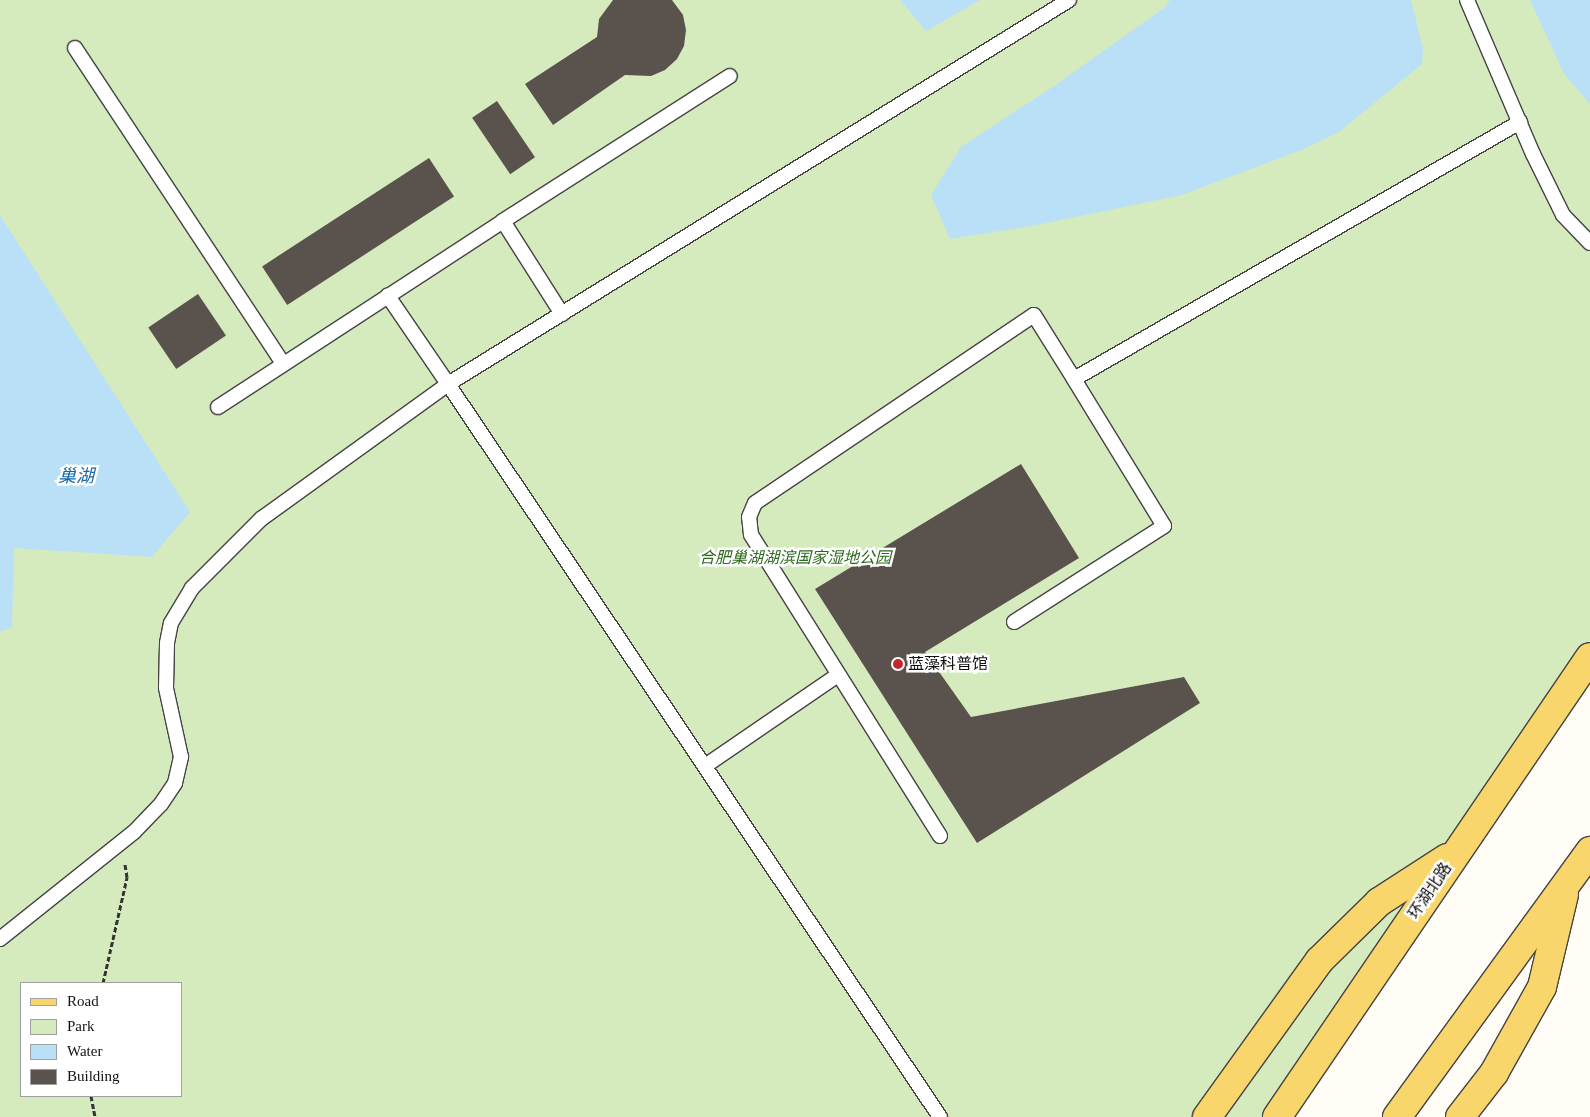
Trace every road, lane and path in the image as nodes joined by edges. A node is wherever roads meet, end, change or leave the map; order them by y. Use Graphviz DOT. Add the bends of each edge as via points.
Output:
graph roads {
  1 [pos="1069,0"];
  2 [pos="1467,0"];
  3 [pos="76,48"];
  4 [pos="730,76"];
  5 [pos="1520,122"];
  6 [pos="503,221"];
  7 [pos="1590,243"];
  8 [pos="388,296"];
  9 [pos="562,314"];
  10 [pos="283,364"];
  11 [pos="1074,379"];
  12 [pos="448,384"];
  13 [pos="218,407"];
  14 [pos="1014,622"];
  15 [pos="1587,661"];
  16 [pos="838,675"];
  17 [pos="704,766"];
  18 [pos="940,836"];
  19 [pos="123,840"];
  20 [pos="1458,850"];
  21 [pos="1590,851"];
  22 [pos="1566,883"];
  23 [pos="0,939"];
  24 [pos="103,982"];
  25 [pos="91,1097"];
  26 [pos="95,1117"];
  27 [pos="940,1117"];
  28 [pos="1207,1117"];
  29 [pos="1277,1117"];
  30 [pos="1397,1117"];
  31 [pos="1460,1117"];
  1 -- 9 [label="lane"];
  2 -- 5 [label="lane"];
  3 -- 10 [label="lane"];
  4 -- 6 [label="lane"];
  5 -- 7 [label="lane" via="1564,215"];
  5 -- 11 [label="lane"];
  6 -- 8 [label="lane"];
  6 -- 9 [label="lane"];
  8 -- 10 [label="lane"];
  8 -- 12 [label="lane"];
  9 -- 12 [label="lane"];
  10 -- 13 [label="lane"];
  11 -- 14 [label="lane" via="1164,526"];
  11 -- 16 [label="lane" via="1034,316 755,503 749,518 751,535"];
  12 -- 17 [label="lane"];
  12 -- 19 [label="lane" via="261,519 192,588 171,623 165,659 166,688 181,757 180,770 162,804"];
  15 -- 20 [label="main road, 环湖北路"];
  16 -- 17 [label="lane"];
  16 -- 18 [label="lane"];
  17 -- 27 [label="lane"];
  19 -- 23 [label="lane"];
  19 -- 24 [label="path" via="127,877"];
  20 -- 28 [label="main road" via="1379,902 1319,961"];
  20 -- 29 [label="main road, 环湖北路"];
  21 -- 22 [label="main road"];
  22 -- 30 [label="main road"];
  22 -- 31 [label="main road" via="1542,987 1494,1073"];
  25 -- 26 [label="path"];
}
